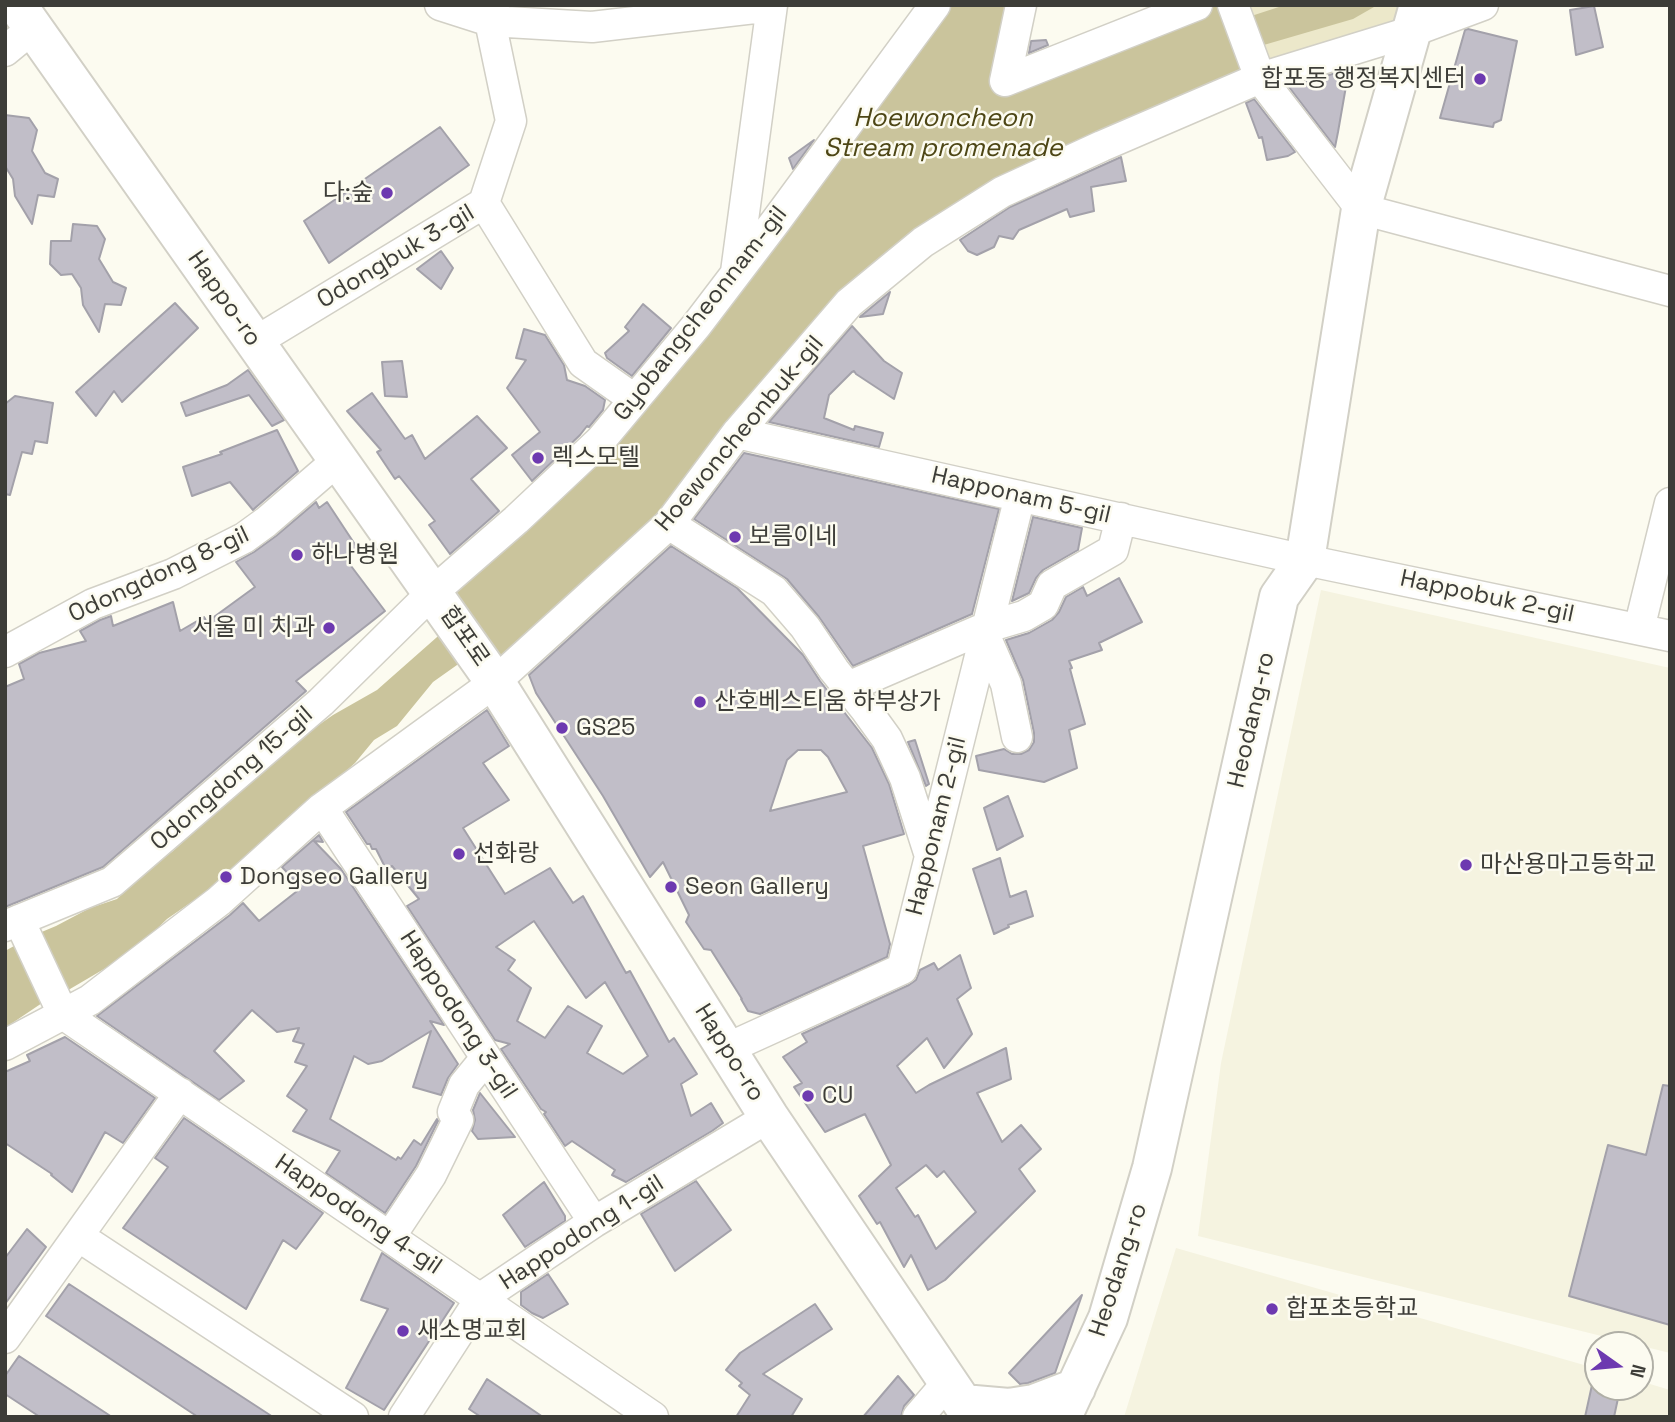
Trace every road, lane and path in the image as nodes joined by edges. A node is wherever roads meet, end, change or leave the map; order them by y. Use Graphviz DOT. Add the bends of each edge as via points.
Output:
graph roads {
  1 [pos="440,5"];
  2 [pos="936,5"];
  3 [pos="1021,5"];
  4 [pos="1197,5"];
  5 [pos="1233,5"];
  6 [pos="1483,5"];
  7 [pos="772,6"];
  8 [pos="492,13"];
  9 [pos="1416,18"];
  10 [pos="20,22"];
  11 [pos="1260,78"];
  12 [pos="484,203"];
  13 [pos="1360,209"];
  14 [pos="736,273"];
  15 [pos="1670,291"];
  16 [pos="255,342"];
  17 [pos="634,400"];
  18 [pos="737,433"];
  19 [pos="338,460"];
  20 [pos="1020,496"];
  21 [pos="1670,503"];
  22 [pos="1121,518"];
  23 [pos="669,524"];
  24 [pos="1305,559"];
  25 [pos="433,593"];
  26 [pos="1639,629"];
  27 [pos="986,632"];
  28 [pos="1670,636"];
  29 [pos="5,652"];
  30 [pos="495,682"];
  31 [pos="848,687"];
  32 [pos="1017,737"];
  33 [pos="322,808"];
  34 [pos="930,856"];
  35 [pos="12,923"];
  36 [pos="63,1014"];
  37 [pos="5,1045"];
  38 [pos="726,1049"];
  39 [pos="486,1058"];
  40 [pos="180,1093"];
  41 [pos="769,1117"];
  42 [pos="594,1222"];
  43 [pos="78,1236"];
  44 [pos="390,1237"];
  45 [pos="481,1298"];
  46 [pos="5,1338"];
  47 [pos="961,1401"];
  48 [pos="1069,1403"];
  49 [pos="354,1417"];
  50 [pos="404,1417"];
  51 [pos="653,1417"];
  52 [pos="918,1417"];
  1 -- 8 [label="street"];
  2 -- 14 [label="street, Gyobangcheonnam-gil"];
  3 -- 4 [label="street" via="1005,81"];
  5 -- 11 [label="street"];
  6 -- 9 [label="street, Hoewoncheonbuk-gil"];
  7 -- 8 [label="street" via="592,27"];
  7 -- 14 [label="street"];
  8 -- 12 [label="street, Odongbuk 3-gil" via="512,121"];
  9 -- 11 [label="street, Hoewoncheonbuk-gil"];
  9 -- 13 [label="main road, Heodang-ro"];
  10 -- 16 [label="main road, Happo-ro"];
  11 -- 13 [label="street"];
  11 -- 18 [label="street, Hoewoncheonbuk-gil" via="1002,192 923,242 849,303"];
  12 -- 16 [label="street, Odongbuk 3-gil"];
  12 -- 17 [label="street" via="583,363"];
  13 -- 15 [label="street"];
  13 -- 24 [label="main road, Heodang-ro"];
  14 -- 17 [label="street, Gyobangcheonnam-gil"];
  16 -- 19 [label="main road, Happo-ro"];
  17 -- 25 [label="street, Gyobangcheonnam-gil" via="600,441"];
  18 -- 20 [label="street, Happonam 5-gil"];
  18 -- 23 [label="street, Hoewoncheonbuk-gil"];
  19 -- 25 [label="main road, Happo-ro"];
  19 -- 29 [label="street, Odongdong 8-gil" via="244,538 173,573 93,604"];
  20 -- 22 [label="street, Happonam 5-gil"];
  20 -- 27 [label="street, Happonam 2-gil"];
  21 -- 26 [label="street"];
  22 -- 24 [label="street, Happonam 5-gil"];
  22 -- 27 [label="street" via="1113,550 1052,585 1042,605 1033,611"];
  23 -- 30 [label="street, Hoewoncheonbuk-gil"];
  23 -- 31 [label="street" via="774,591"];
  24 -- 26 [label="street, Happobuk 2-gil"];
  24 -- 48 [label="main road, Heodang-ro" via="1279,597 1152,1168 1108,1318"];
  25 -- 30 [label="main road, 합포로"];
  25 -- 35 [label="street, Odongdong 15-gil" via="321,702 112,882"];
  26 -- 28 [label="street, Happobuk 2-gil"];
  27 -- 31 [label="street"];
  27 -- 32 [label="street" via="1006,684"];
  27 -- 34 [label="street, Happonam 2-gil"];
  30 -- 33 [label="street, Hoewoncheonbuk-gil"];
  30 -- 38 [label="main road, Happo-ro"];
  31 -- 34 [label="street" via="887,739"];
  33 -- 36 [label="street, Hoewoncheonbuk-gil" via="219,901 90,1000"];
  33 -- 39 [label="street, Happodong 3-gil"];
  34 -- 38 [label="street, Happonam 2-gil" via="902,969"];
  35 -- 36 [label="street"];
  36 -- 37 [label="street, Hoewoncheonbuk-gil"];
  36 -- 40 [label="street, Happodong 4-gil"];
  38 -- 41 [label="main road, Happo-ro"];
  39 -- 42 [label="street, Happodong 3-gil"];
  39 -- 44 [label="street" via="464,1085 453,1112 458,1120 431,1175"];
  40 -- 43 [label="street"];
  40 -- 44 [label="street, Happodong 4-gil"];
  41 -- 42 [label="street, Happodong 1-gil"];
  41 -- 47 [label="main road, Happo-ro"];
  42 -- 45 [label="street, Happodong 1-gil"];
  43 -- 46 [label="street"];
  43 -- 49 [label="street"];
  44 -- 45 [label="street, Happodong 4-gil"];
  45 -- 50 [label="street, Happodong 1-gil"];
  45 -- 51 [label="street, Happodong 4-gil"];
  47 -- 48 [label="main road" via="1009,1408"];
  47 -- 52 [label="street"];
}
